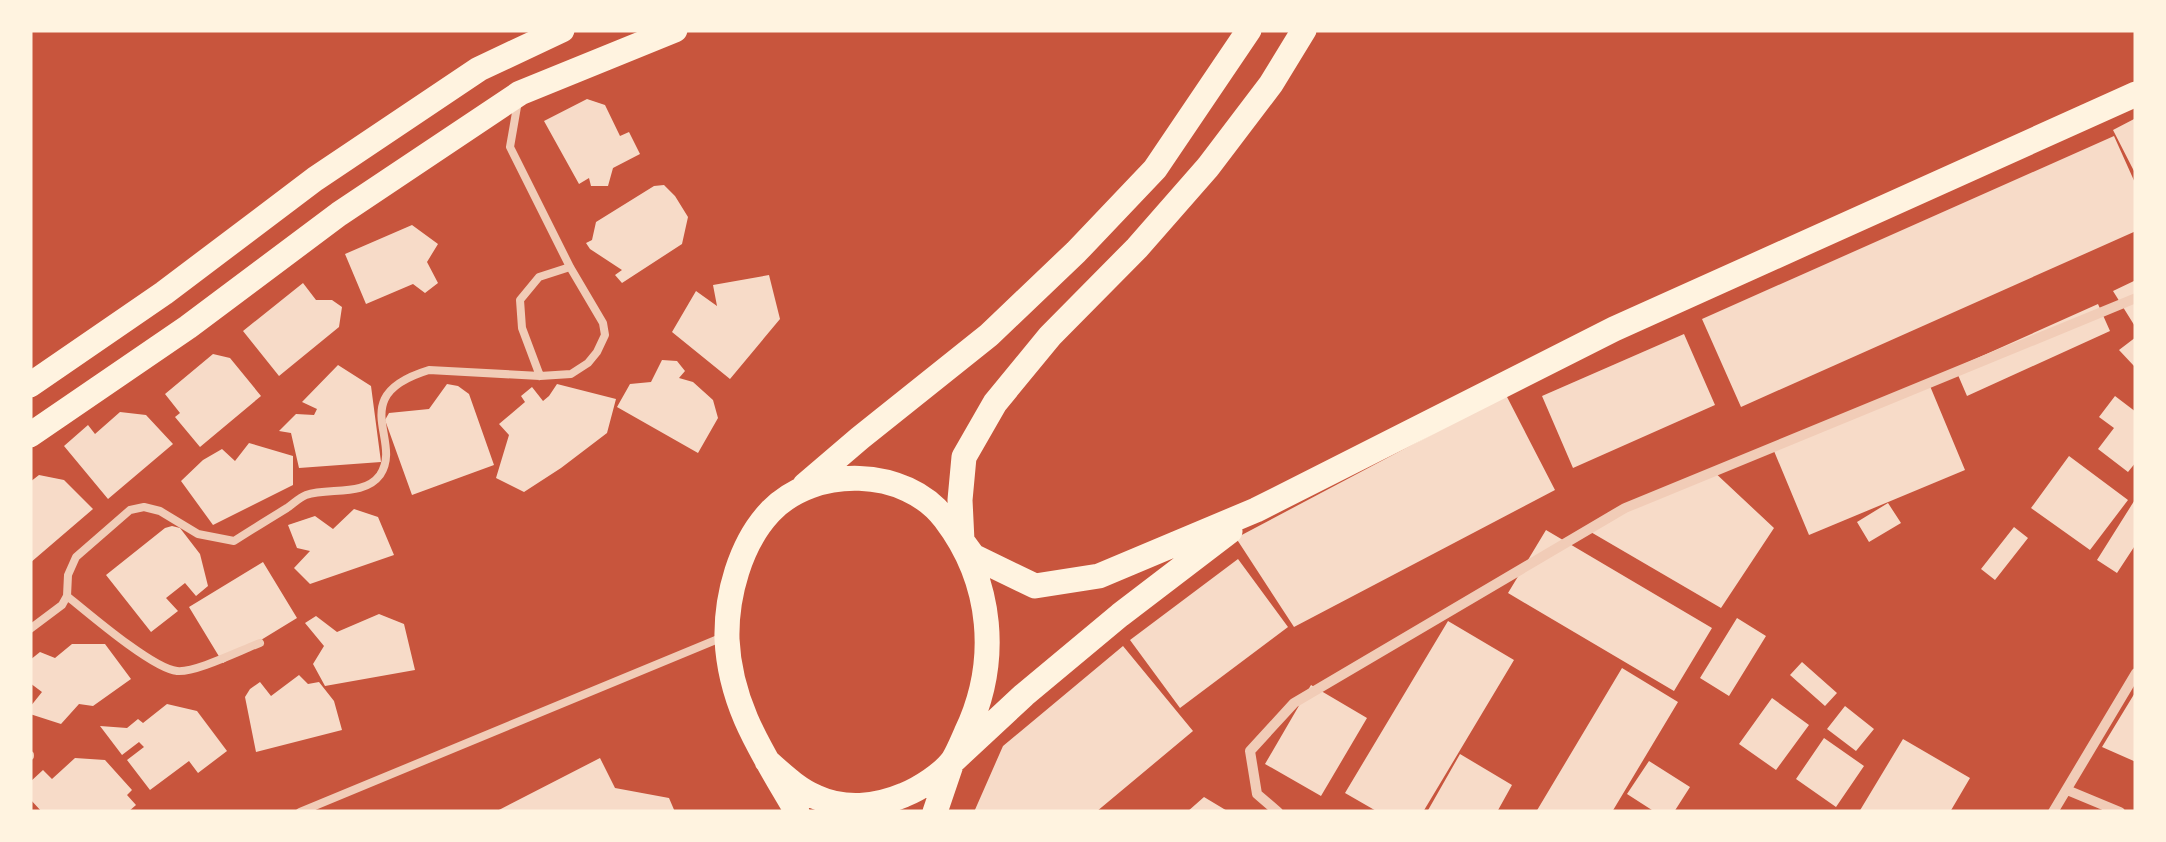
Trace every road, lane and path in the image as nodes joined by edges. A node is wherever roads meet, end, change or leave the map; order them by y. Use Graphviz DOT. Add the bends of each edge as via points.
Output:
graph roads {
  1 [pos="562,30"];
  2 [pos="676,30"];
  3 [pos="1249,30"];
  4 [pos="1304,30"];
  5 [pos="520,93"];
  6 [pos="2136,94"];
  7 [pos="570,267"];
  8 [pos="2136,298"];
  9 [pos="540,376"];
  10 [pos="30,386"];
  11 [pos="30,435"];
  12 [pos="799,491"];
  13 [pos="1256,510"];
  14 [pos="962,541"];
  15 [pos="66,596"];
  16 [pos="30,629"];
  17 [pos="727,635"];
  18 [pos="260,643"];
  19 [pos="2136,673"];
  20 [pos="767,761"];
  21 [pos="952,762"];
  22 [pos="2067,790"];
  23 [pos="300,812"];
  24 [pos="797,812"];
  25 [pos="935,812"];
  26 [pos="1278,812"];
  27 [pos="2053,812"];
  28 [pos="2120,812"];
  1 -- 10 [label="main road" via="479,69"];
  2 -- 5 [label="main road"];
  3 -- 12 [label="main road" via="1155,169 1076,252 990,335"];
  4 -- 14 [label="main road" via="1208,166 995,403 964,457"];
  5 -- 7 [label="lane" via="510,147"];
  5 -- 11 [label="main road"];
  6 -- 13 [label="main road" via="1614,329"];
  7 -- 9 [label="lane" via="540,277 520,300 522,328"];
  7 -- 9 [label="lane" via="605,335 588,363 571,374"];
  8 -- 26 [label="street" via="1625,508 1294,703 1250,751 1258,794"];
  9 -- 15 [label="lane" via="429,370 412,375 383,404 386,458 376,480 306,495 234,541 198,534 144,507 130,510 76,556"];
  12 -- 14 [label="main road" via="844,478 895,484 940,512"];
  12 -- 17 [label="main road" via="754,532 732,589"];
  13 -- 14 [label="main road" via="1099,576 1035,586 973,556"];
  13 -- 21 [label="main road" via="1106,626"];
  14 -- 21 [label="main road" via="981,590 987,651 976,711"];
  15 -- 16 [label="lane"];
  15 -- 18 [label="lane" via="178,672"];
  17 -- 20 [label="main road" via="742,716"];
  17 -- 23 [label="lane"];
  19 -- 22 [label="street"];
  20 -- 21 [label="main road" via="816,798 864,806 912,792"];
  20 -- 24 [label="main road"];
  21 -- 25 [label="main road"];
  22 -- 27 [label="street"];
  22 -- 28 [label="street"];
}
